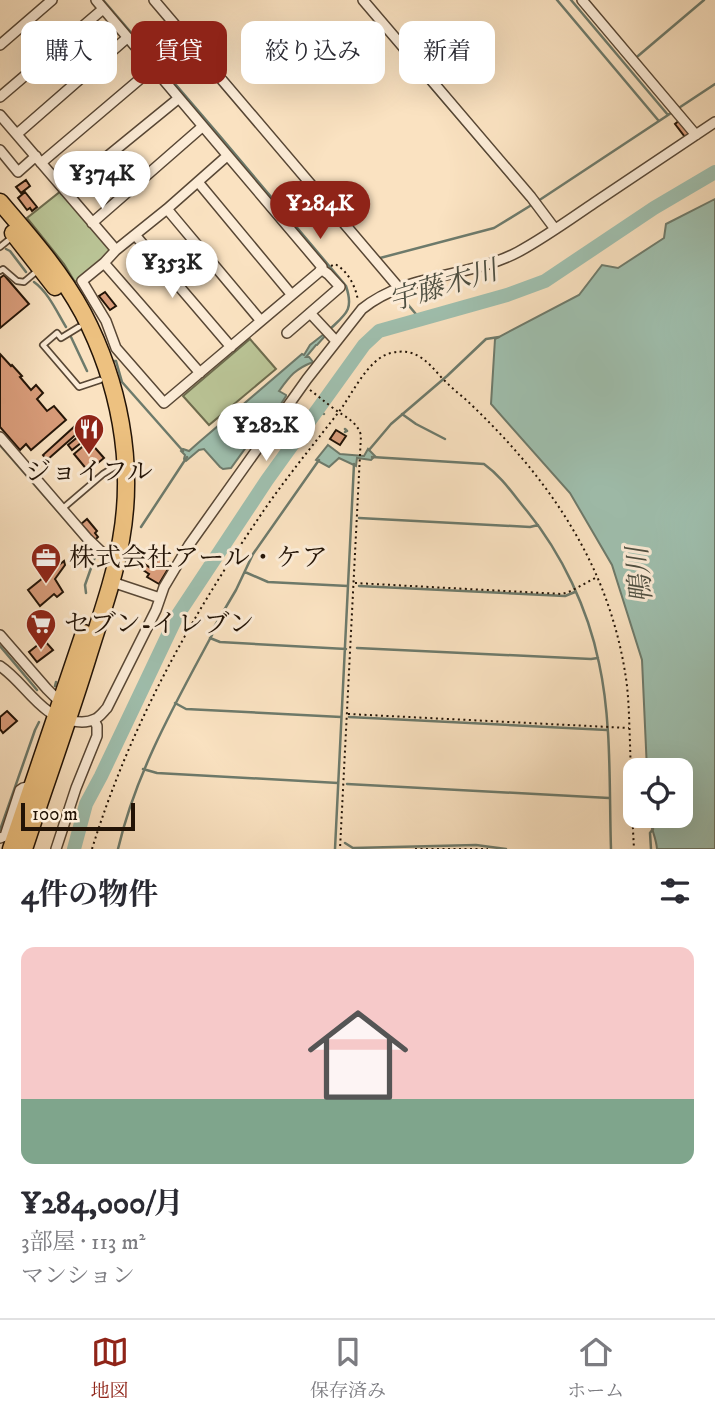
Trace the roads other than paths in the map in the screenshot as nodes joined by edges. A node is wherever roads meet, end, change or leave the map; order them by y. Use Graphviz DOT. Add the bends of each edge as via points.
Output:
graph roads {
  1 [pos="52,0"];
  2 [pos="96,0"];
  3 [pos="154,0"];
  4 [pos="363,0"];
  5 [pos="582,0"];
  6 [pos="103,9"];
  7 [pos="127,38"];
  8 [pos="131,43"];
  9 [pos="0,45"];
  10 [pos="133,84"];
  11 [pos="166,84"];
  12 [pos="0,97"];
  13 [pos="178,98"];
  14 [pos="0,116"];
  15 [pos="715,122"];
  16 [pos="202,127"];
  17 [pos="16,134"];
  18 [pos="696,135"];
  19 [pos="0,150"];
  20 [pos="227,156"];
  21 [pos="38,160"];
  22 [pos="198,182"];
  23 [pos="65,191"];
  24 [pos="0,202"];
  25 [pos="167,209"];
  26 [pos="0,219"];
  27 [pos="92,223"];
  28 [pos="555,229"];
  29 [pos="14,235"];
  30 [pos="135,235"];
  31 [pos="0,247"];
  32 [pos="116,250"];
  33 [pos="104,263"];
  34 [pos="40,268"];
  35 [pos="321,269"];
  36 [pos="0,271"];
  37 [pos="399,288"];
  38 [pos="292,294"];
  39 [pos="310,313"];
  40 [pos="261,321"];
  41 [pos="79,327"];
  42 [pos="287,333"];
  43 [pos="330,336"];
  44 [pos="231,347"];
  45 [pos="201,373"];
  46 [pos="100,380"];
  47 [pos="0,437"];
  48 [pos="116,466"];
  49 [pos="62,509"];
  50 [pos="107,556"];
  51 [pos="112,582"];
  52 [pos="160,598"];
  53 [pos="0,635"];
  54 [pos="0,666"];
  55 [pos="62,699"];
  56 [pos="62,718"];
  57 [pos="94,720"];
  58 [pos="32,786"];
  59 [pos="0,838"];
  60 [pos="11,849"];
  61 [pos="24,849"];
  62 [pos="56,849"];
  1 -- 9 [label="street"];
  2 -- 6 [label="street"];
  3 -- 37 [label="street"];
  4 -- 28 [label="street"];
  5 -- 18 [label="street"];
  6 -- 7 [label="street"];
  6 -- 12 [label="street"];
  7 -- 8 [label="street"];
  7 -- 17 [label="street"];
  10 -- 21 [label="street"];
  11 -- 13 [label="street"];
  13 -- 16 [label="street"];
  13 -- 23 [label="street"];
  14 -- 17 [label="street"];
  15 -- 18 [label="street"];
  16 -- 20 [label="street"];
  16 -- 27 [label="street"];
  17 -- 21 [label="street"];
  18 -- 28 [label="street"];
  19 -- 21 [label="street" via="18,172"];
  20 -- 22 [label="street"];
  20 -- 35 [label="street"];
  21 -- 23 [label="street"];
  22 -- 25 [label="street"];
  22 -- 38 [label="street"];
  23 -- 27 [label="street"];
  24 -- 51 [label="highway" via="67,286 110,377 122,432 126,488"];
  25 -- 30 [label="street"];
  25 -- 40 [label="street"];
  26 -- 29 [label="highway"];
  27 -- 32 [label="street"];
  28 -- 37 [label="street" via="499,260"];
  29 -- 31 [label="lane"];
  29 -- 34 [label="highway"];
  30 -- 32 [label="street"];
  30 -- 44 [label="street"];
  32 -- 33 [label="street"];
  33 -- 45 [label="street"];
  33 -- 45 [label="street" via="82,281 116,348 164,403"];
  34 -- 36 [label="lane" via="24,282"];
  34 -- 41 [label="highway"];
  35 -- 38 [label="street"];
  35 -- 39 [label="street" via="340,287"];
  37 -- 43 [label="street" via="370,302"];
  38 -- 40 [label="street"];
  39 -- 42 [label="street"];
  39 -- 43 [label="street"];
  40 -- 44 [label="street"];
  41 -- 46 [label="highway"];
  41 -- 46 [label="lane" via="61,338 57,333 43,345 79,387"];
  43 -- 52 [label="street" via="189,545"];
  44 -- 45 [label="street"];
  46 -- 48 [label="highway"];
  47 -- 49 [label="street"];
  48 -- 49 [label="lane"];
  48 -- 50 [label="highway" via="115,513"];
  49 -- 50 [label="street"];
  50 -- 55 [label="highway"];
  51 -- 52 [label="street"];
  51 -- 56 [label="highway"];
  52 -- 57 [label="street" via="107,708"];
  53 -- 55 [label="street" via="47,690"];
  54 -- 56 [label="street" via="45,709"];
  55 -- 56 [label="highway"];
  56 -- 57 [label="street"];
  56 -- 58 [label="highway"];
  56 -- 61 [label="highway"];
  57 -- 62 [label="street" via="97,736"];
  58 -- 59 [label="street" via="20,790 5,836"];
  58 -- 60 [label="highway"];
}
